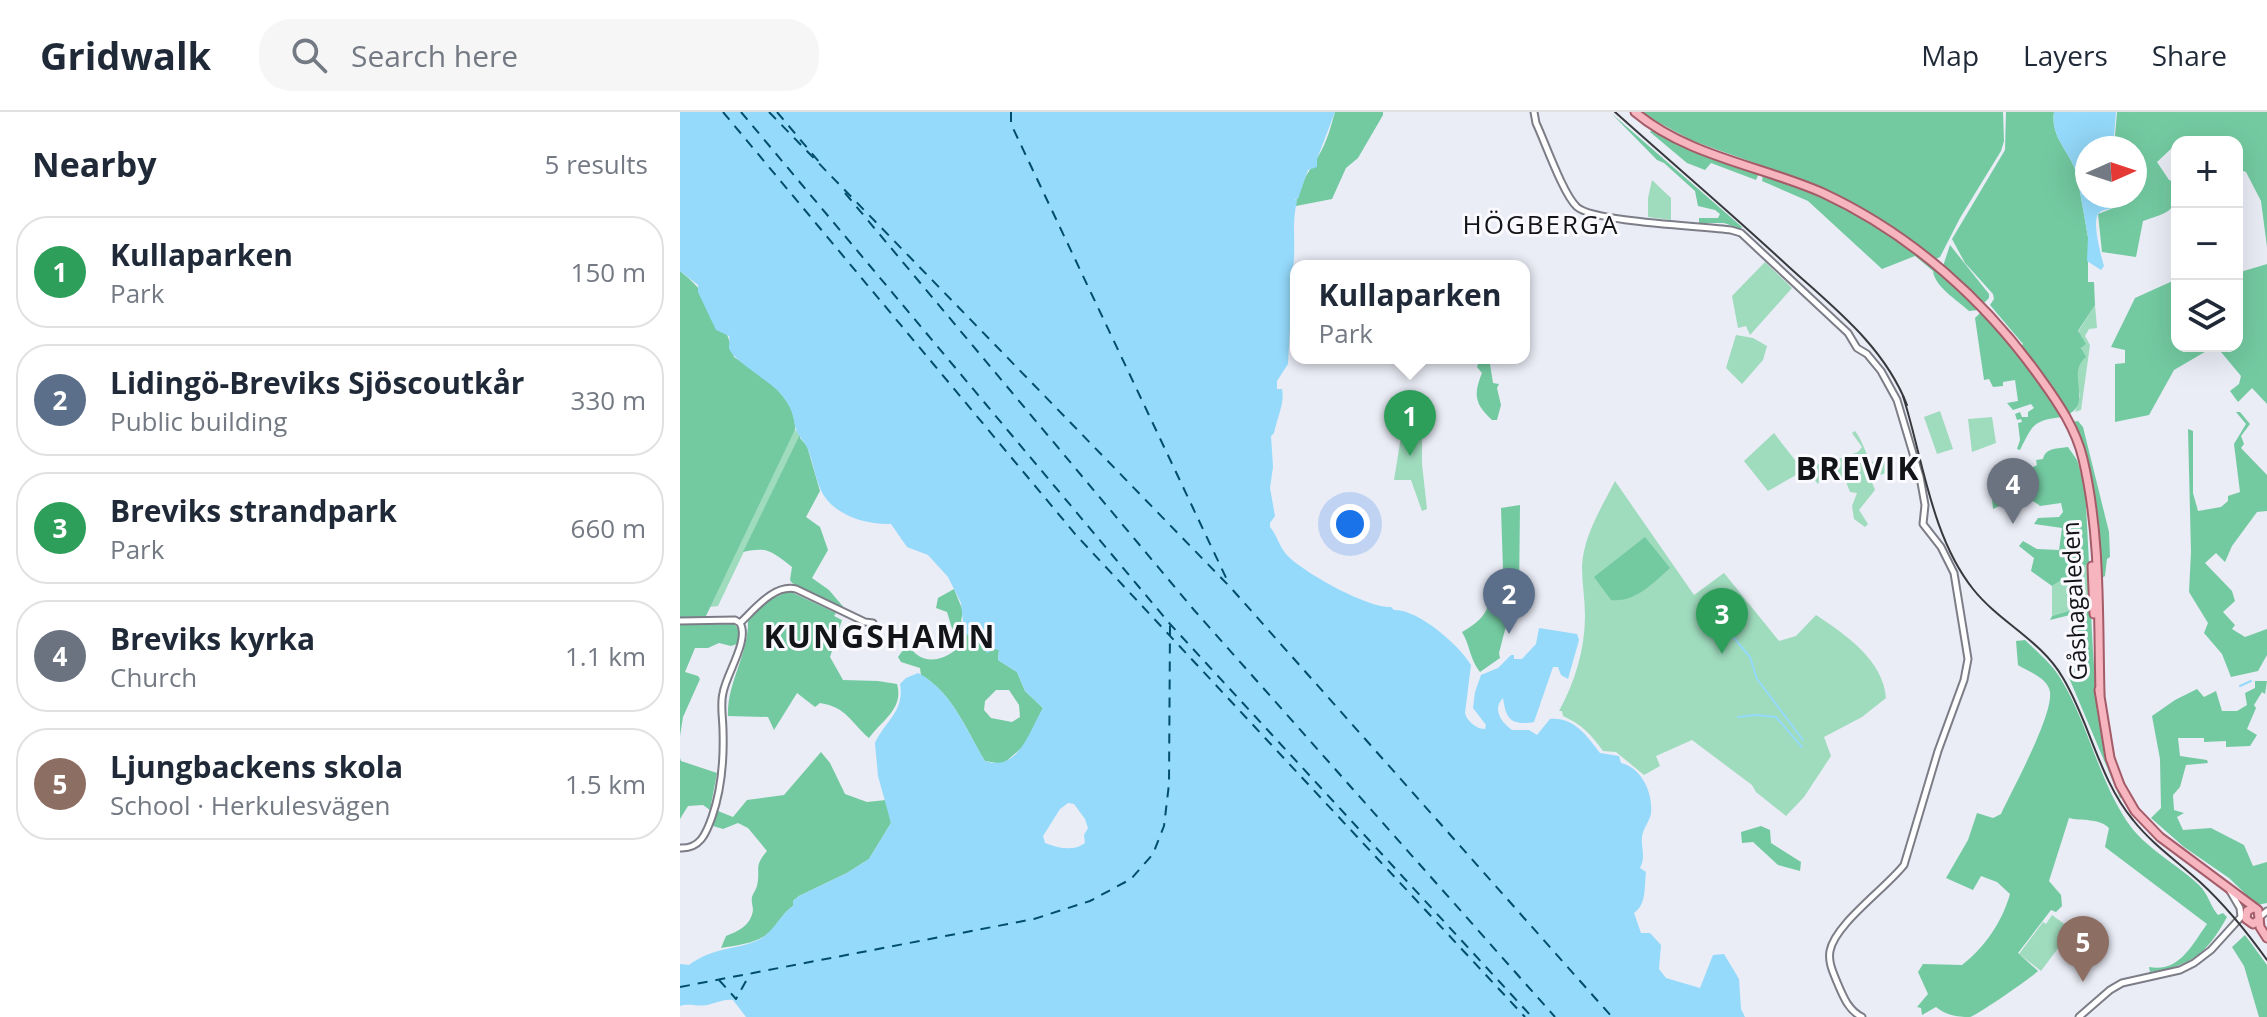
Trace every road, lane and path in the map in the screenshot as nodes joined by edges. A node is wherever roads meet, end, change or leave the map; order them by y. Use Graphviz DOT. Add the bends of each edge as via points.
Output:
graph roads {
  1 [pos="1534,112"];
  2 [pos="1635,112"];
  3 [pos="680,621"];
  4 [pos="740,623"];
  5 [pos="873,623"];
  6 [pos="680,848"];
  7 [pos="2224,884"];
  8 [pos="2254,915"];
  9 [pos="2228,932"];
  10 [pos="2267,939"];
  11 [pos="1862,1017"];
  12 [pos="2079,1017"];
  1 -- 11 [label="street" via="1581,210 1741,233 1848,333 1881,371 1897,400 1920,477 1923,524 1954,573 1968,659 1904,865 1832,944 1834,975 1850,1008"];
  2 -- 7 [label="main road, Gåshagaleden" via="1679,139 1798,183 1875,221 1937,265 2014,342 2053,396 2080,448 2091,507 2095,649 2110,758 2130,805 2160,837"];
  3 -- 4 [label="street"];
  4 -- 5 [label="street" via="786,588"];
  4 -- 6 [label="street" via="743,637 723,692 718,798 699,842"];
  7 -- 8 [label="main road, Gåshagaleden"];
  7 -- 8 [label="street"];
  8 -- 9 [label="street"];
  8 -- 9 [label="street"];
  8 -- 10 [label="main road, Gåshagaleden"];
  9 -- 12 [label="street" via="2190,966 2122,983"];
}
